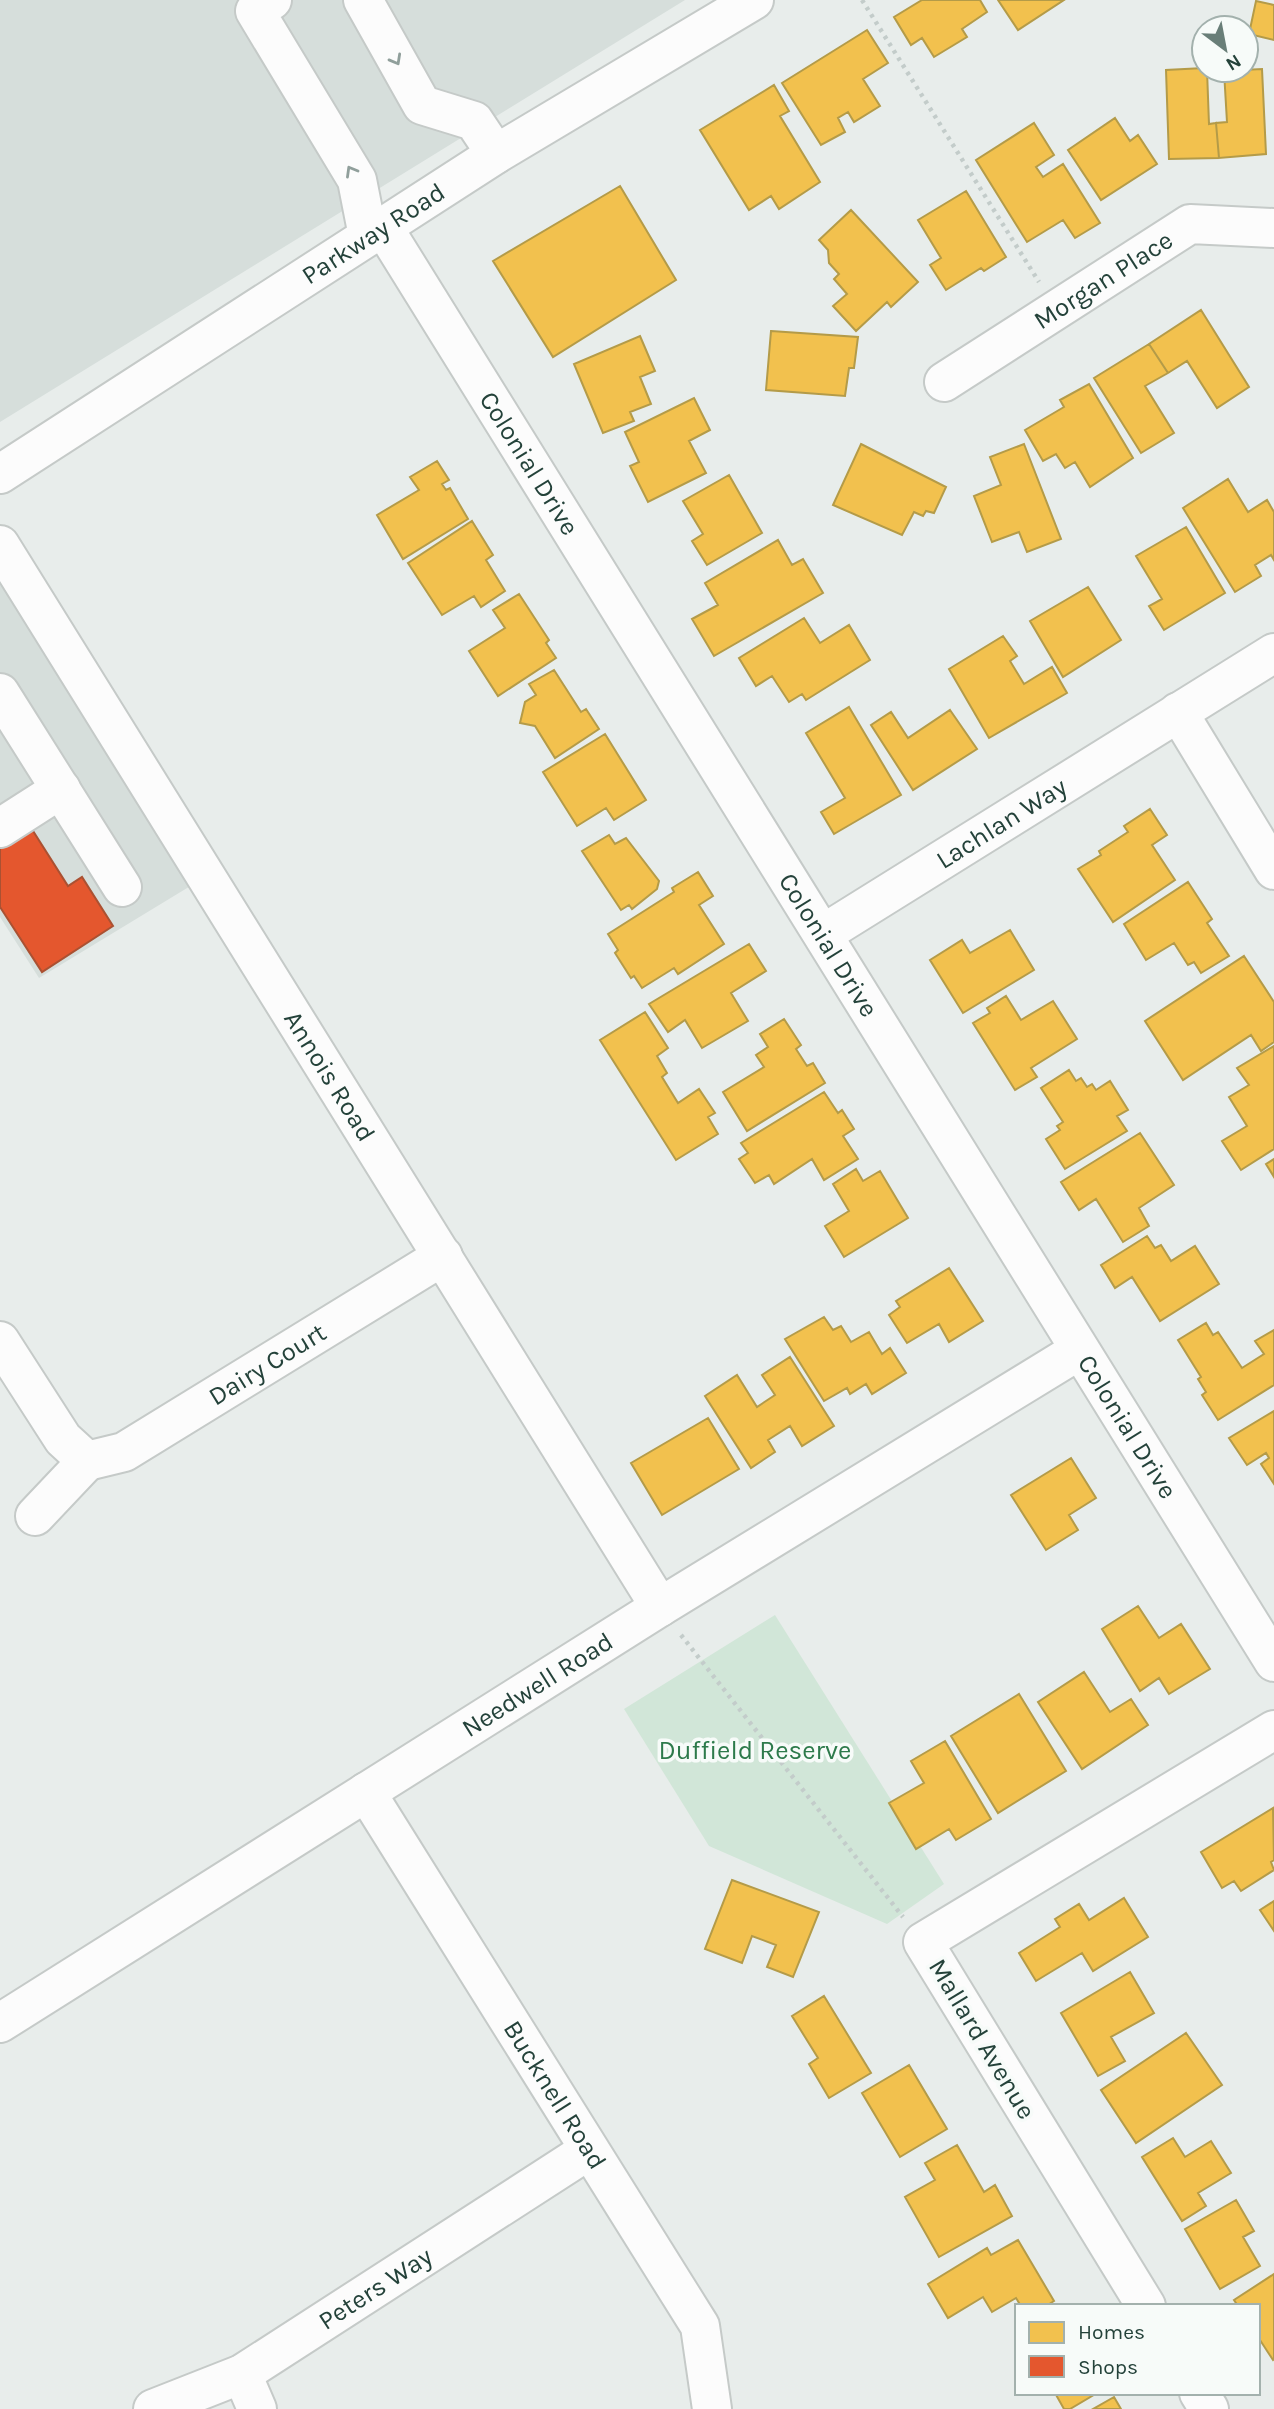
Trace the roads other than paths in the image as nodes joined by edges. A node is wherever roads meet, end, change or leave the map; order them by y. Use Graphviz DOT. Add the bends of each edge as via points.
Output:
graph roads {
  1 [pos="272,0"];
  2 [pos="363,0"];
  3 [pos="754,0"];
  4 [pos="496,155"];
  5 [pos="1274,229"];
  6 [pos="375,232"];
  7 [pos="944,382"];
  8 [pos="0,474"];
  9 [pos="0,545"];
  10 [pos="1274,653"];
  11 [pos="0,693"];
  12 [pos="1178,712"];
  13 [pos="61,789"];
  14 [pos="0,828"];
  15 [pos="1274,870"];
  16 [pos="122,887"];
  17 [pos="823,934"];
  18 [pos="443,1256"];
  19 [pos="0,1340"];
  20 [pos="1078,1351"];
  21 [pos="88,1461"];
  22 [pos="35,1516"];
  23 [pos="660,1607"];
  24 [pos="1274,1662"];
  25 [pos="1274,1730"];
  26 [pos="366,1792"];
  27 [pos="0,2023"];
  28 [pos="589,2150"];
  29 [pos="1145,2304"];
  30 [pos="242,2374"];
  31 [pos="153,2409"];
  32 [pos="257,2409"];
  33 [pos="712,2409"];
  6 -- 1 [label="street, one-way" via="357,180 256,10"];
  2 -- 4 [label="street, one-way" via="422,105 474,121"];
  3 -- 4 [label="street, Parkway Road"];
  4 -- 6 [label="street, Parkway Road"];
  5 -- 7 [label="street, Morgan Place" via="1190,224"];
  6 -- 8 [label="street, Parkway Road"];
  6 -- 17 [label="street, Colonial Drive"];
  9 -- 18 [label="street, Annois Road"];
  10 -- 12 [label="street, Lachlan Way"];
  11 -- 13 [label="street"];
  12 -- 15 [label="street"];
  12 -- 17 [label="street, Lachlan Way"];
  13 -- 14 [label="street"];
  13 -- 16 [label="street"];
  17 -- 20 [label="street, Colonial Drive"];
  18 -- 21 [label="street, Dairy Court" via="124,1452"];
  18 -- 23 [label="street, Annois Road"];
  19 -- 21 [label="street" via="63,1439"];
  20 -- 23 [label="street, Needwell Road"];
  20 -- 24 [label="street, Colonial Drive"];
  21 -- 22 [label="street"];
  23 -- 26 [label="street, Needwell Road"];
  25 -- 29 [label="street, Mallard Avenue" via="923,1942"];
  26 -- 27 [label="street, Needwell Road"];
  26 -- 28 [label="street, Bucknell Road"];
  28 -- 30 [label="street, Peters Way"];
  28 -- 33 [label="street, Bucknell Road" via="700,2326"];
  30 -- 31 [label="street, Peters Way"];
  30 -- 32 [label="street"];
}
